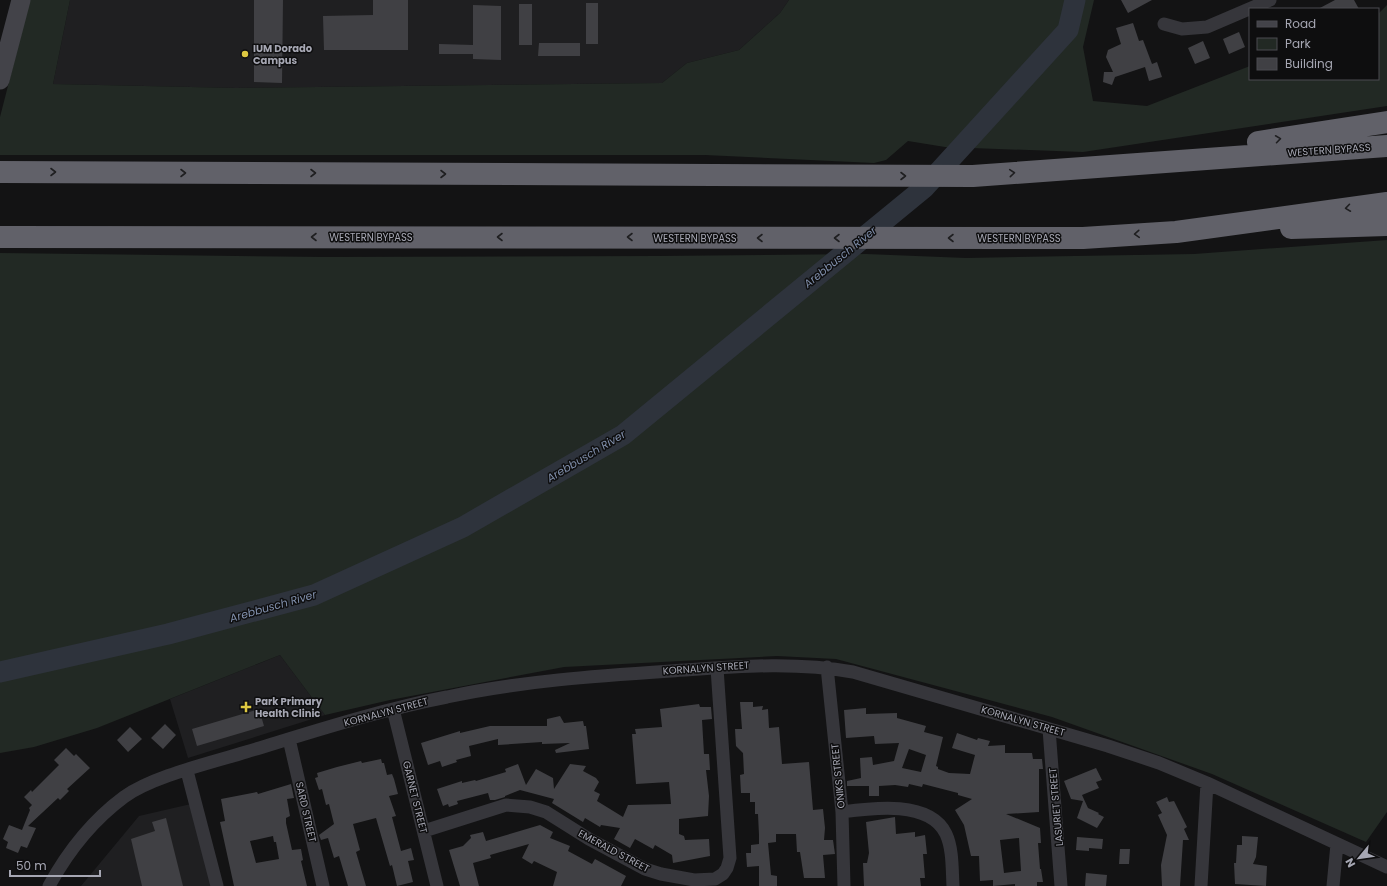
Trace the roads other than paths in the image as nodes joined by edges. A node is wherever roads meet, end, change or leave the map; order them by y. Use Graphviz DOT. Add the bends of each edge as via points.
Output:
graph roads {
  1 [pos="21,0"];
  2 [pos="1270,0"];
  3 [pos="1251,8"];
  4 [pos="1249,9"];
  5 [pos="1164,24"];
  6 [pos="0,80"];
  7 [pos="1387,122"];
  8 [pos="1387,146"];
  9 [pos="1073,169"];
  10 [pos="7,172"];
  11 [pos="1387,203"];
  12 [pos="1387,226"];
  13 [pos="1176,232"];
  14 [pos="0,237"];
  15 [pos="827,667"];
  16 [pos="717,668"];
  17 [pos="393,709"];
  18 [pos="1049,728"];
  19 [pos="289,739"];
  20 [pos="187,771"];
  21 [pos="1207,783"];
  22 [pos="842,812"];
  23 [pos="424,831"];
  24 [pos="1337,844"];
  25 [pos="1387,867"];
  26 [pos="49,886"];
  27 [pos="217,886"];
  28 [pos="323,886"];
  29 [pos="437,886"];
  30 [pos="844,886"];
  31 [pos="953,886"];
  32 [pos="1061,886"];
  33 [pos="1201,886"];
  34 [pos="1333,886"];
  1 -- 6 [label="main road"];
  2 -- 3 [label="street"];
  4 -- 5 [label="street" via="1207,27 1182,29"];
  9 -- 7 [label="highway, one-way"];
  8 -- 9 [label="highway, WESTERN BYPASS"];
  10 -- 9 [label="highway, WESTERN BYPASS, one-way" via="973,176"];
  11 -- 13 [label="highway, WESTERN BYPASS, one-way"];
  12 -- 13 [label="highway"];
  13 -- 14 [label="highway, WESTERN BYPASS, one-way" via="1083,238"];
  15 -- 16 [label="street, KORNALYN STREET" via="769,664"];
  15 -- 18 [label="street, KORNALYN STREET" via="853,672"];
  15 -- 22 [label="street, ONIKS STREET"];
  16 -- 17 [label="street, KORNALYN STREET" via="570,678 497,688"];
  16 -- 23 [label="street, EMERALD STREET" via="730,858 728,868 715,879 694,880 645,869 546,812 518,805 506,805"];
  17 -- 19 [label="street, KORNALYN STREET"];
  17 -- 23 [label="street, GARNET STREET"];
  18 -- 21 [label="street, KORNALYN STREET" via="1115,748"];
  18 -- 32 [label="street, LASURIET STREET"];
  19 -- 20 [label="street, KORNALYN STREET"];
  19 -- 28 [label="street, SARD STREET"];
  20 -- 26 [label="street, KORNALYN STREET" via="149,784 124,797 80,840 66,857"];
  20 -- 27 [label="street"];
  21 -- 24 [label="street, KORNALYN STREET"];
  21 -- 33 [label="street"];
  22 -- 30 [label="street, ONIKS STREET"];
  22 -- 31 [label="street" via="880,807 929,816 939,823 947,835"];
  23 -- 29 [label="street, GARNET STREET"];
  24 -- 25 [label="street, KORNALYN STREET"];
  24 -- 34 [label="street"];
}
